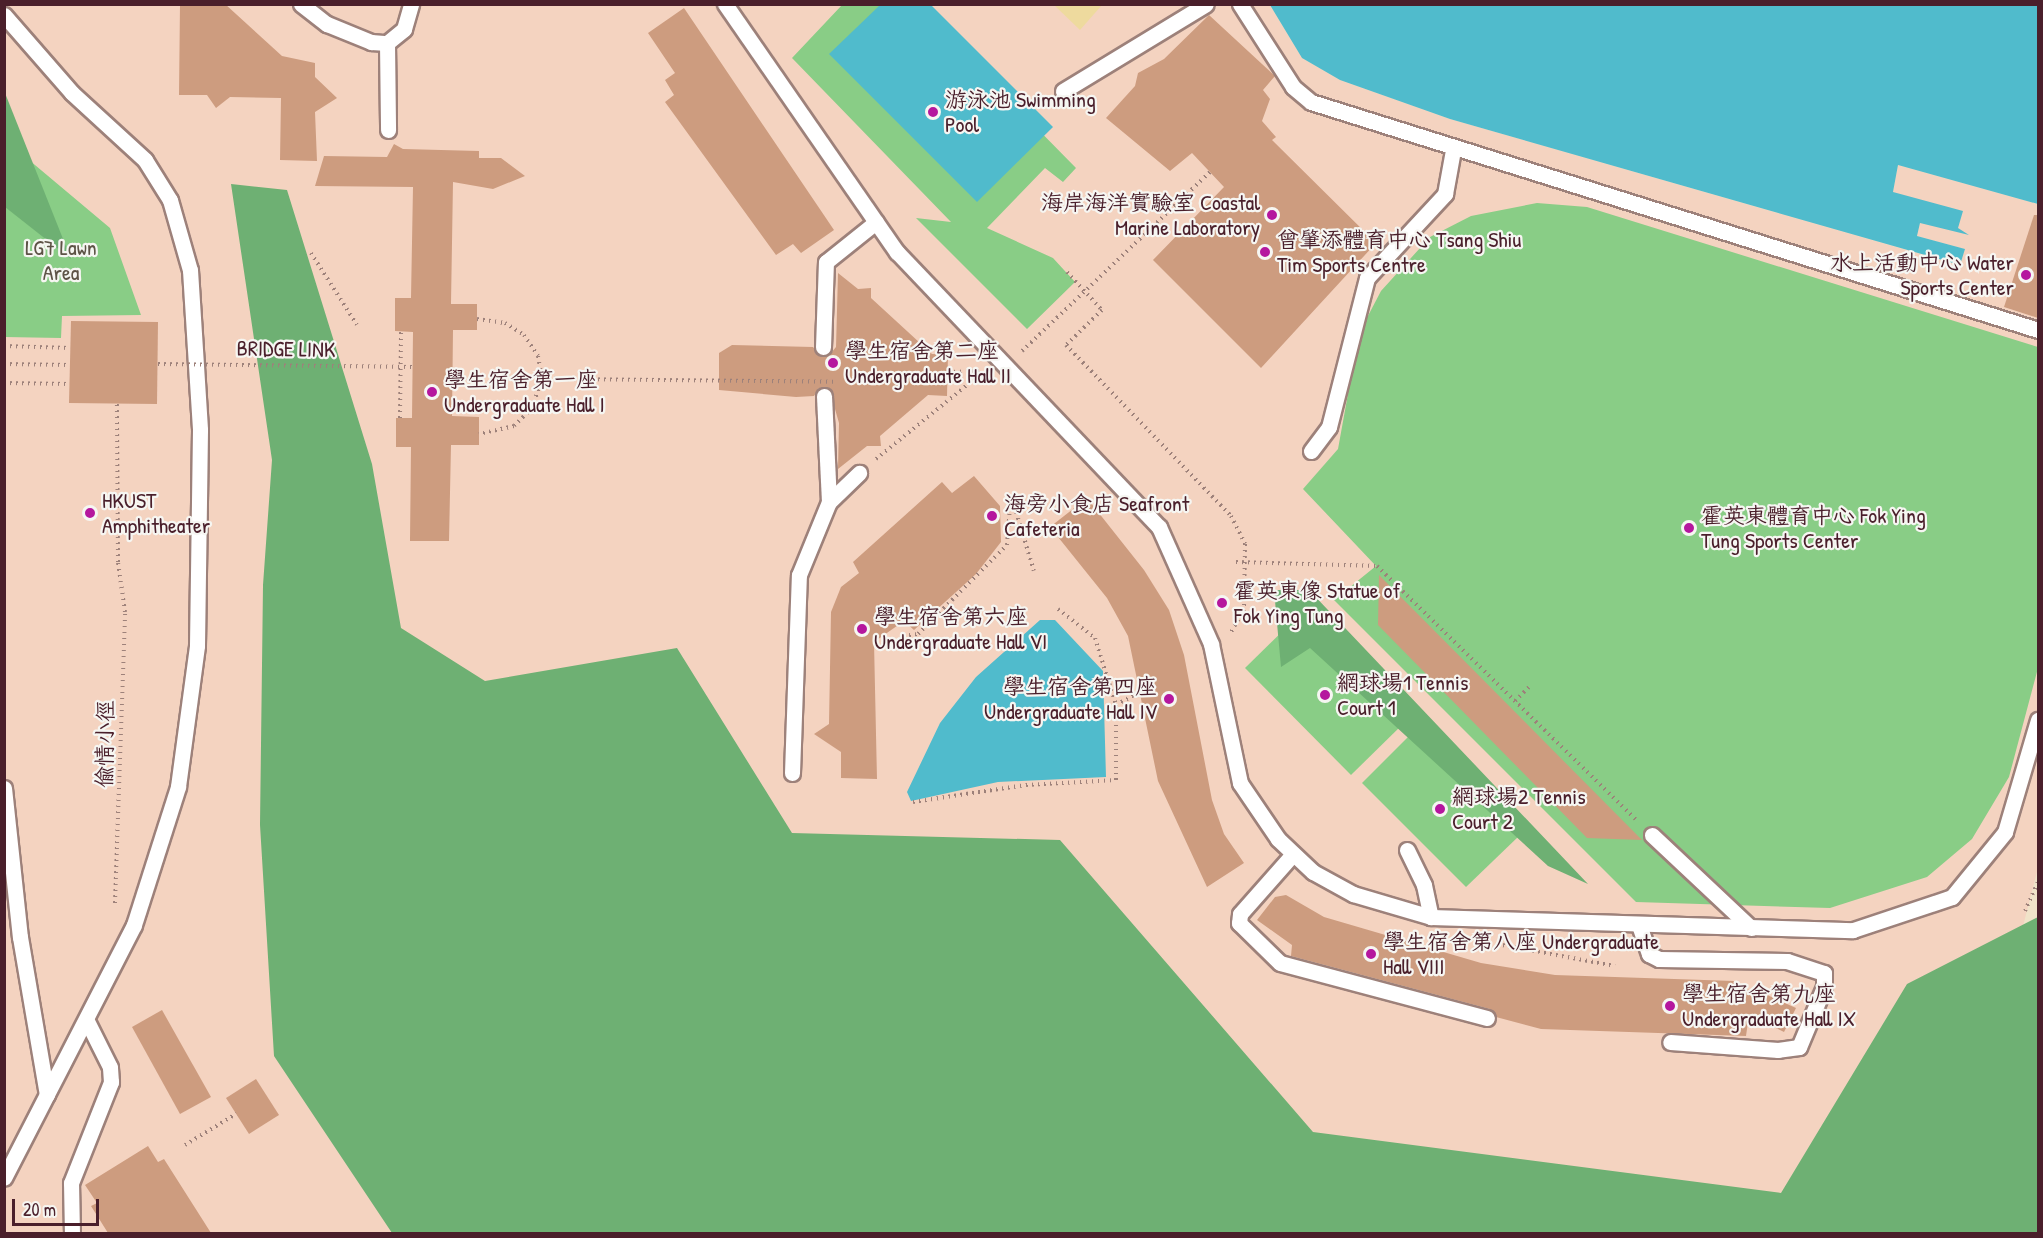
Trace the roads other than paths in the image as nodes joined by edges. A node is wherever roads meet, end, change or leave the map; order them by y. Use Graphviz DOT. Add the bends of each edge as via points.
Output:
graph roads {
  1 [pos="301,4"];
  2 [pos="411,4"];
  3 [pos="724,4"];
  4 [pos="1206,4"];
  5 [pos="1240,4"];
  6 [pos="4,15"];
  7 [pos="387,43"];
  8 [pos="1063,91"];
  9 [pos="388,130"];
  10 [pos="1453,150"];
  11 [pos="876,222"];
  12 [pos="2038,330"];
  13 [pos="823,347"];
  14 [pos="824,396"];
  15 [pos="1311,451"];
  16 [pos="859,473"];
  17 [pos="830,502"];
  18 [pos="2038,720"];
  19 [pos="792,773"];
  20 [pos="4,788"];
  21 [pos="1652,835"];
  22 [pos="1407,850"];
  23 [pos="1293,854"];
  24 [pos="1431,917"];
  25 [pos="1639,925"];
  26 [pos="1751,928"];
  27 [pos="1488,1018"];
  28 [pos="87,1021"];
  29 [pos="1670,1042"];
  30 [pos="47,1095"];
  31 [pos="4,1178"];
  32 [pos="72,1233"];
  1 -- 7 [label="lane" via="327,24 371,42"];
  2 -- 7 [label="lane" via="404,29"];
  3 -- 11 [label="lane"];
  4 -- 8 [label="lane"];
  5 -- 10 [label="lane" via="1293,87 1311,102"];
  6 -- 28 [label="lane" via="72,93 145,160 170,200 190,270 200,430 197,646 181,763 134,925"];
  7 -- 9 [label="lane"];
  10 -- 12 [label="lane"];
  10 -- 15 [label="lane" via="1445,194 1367,278 1329,427"];
  11 -- 13 [label="lane" via="826,262"];
  11 -- 23 [label="lane" via="897,252 1159,527 1215,663 1240,783 1263,824"];
  14 -- 17 [label="lane"];
  16 -- 17 [label="lane"];
  17 -- 19 [label="lane" via="799,575"];
  18 -- 26 [label="lane" via="2005,832 1952,897 1853,930"];
  20 -- 30 [label="lane" via="20,937"];
  21 -- 26 [label="lane"];
  22 -- 24 [label="lane" via="1424,885"];
  23 -- 24 [label="lane" via="1353,894"];
  23 -- 27 [label="lane" via="1240,914 1239,923 1280,963"];
  24 -- 25 [label="lane"];
  25 -- 26 [label="lane"];
  25 -- 29 [label="lane" via="1649,954 1659,959 1786,961 1824,973 1824,987 1800,1047 1778,1050"];
  28 -- 30 [label="lane"];
  28 -- 32 [label="lane" via="110,1067 111,1082 71,1183"];
  30 -- 31 [label="lane"];
}
